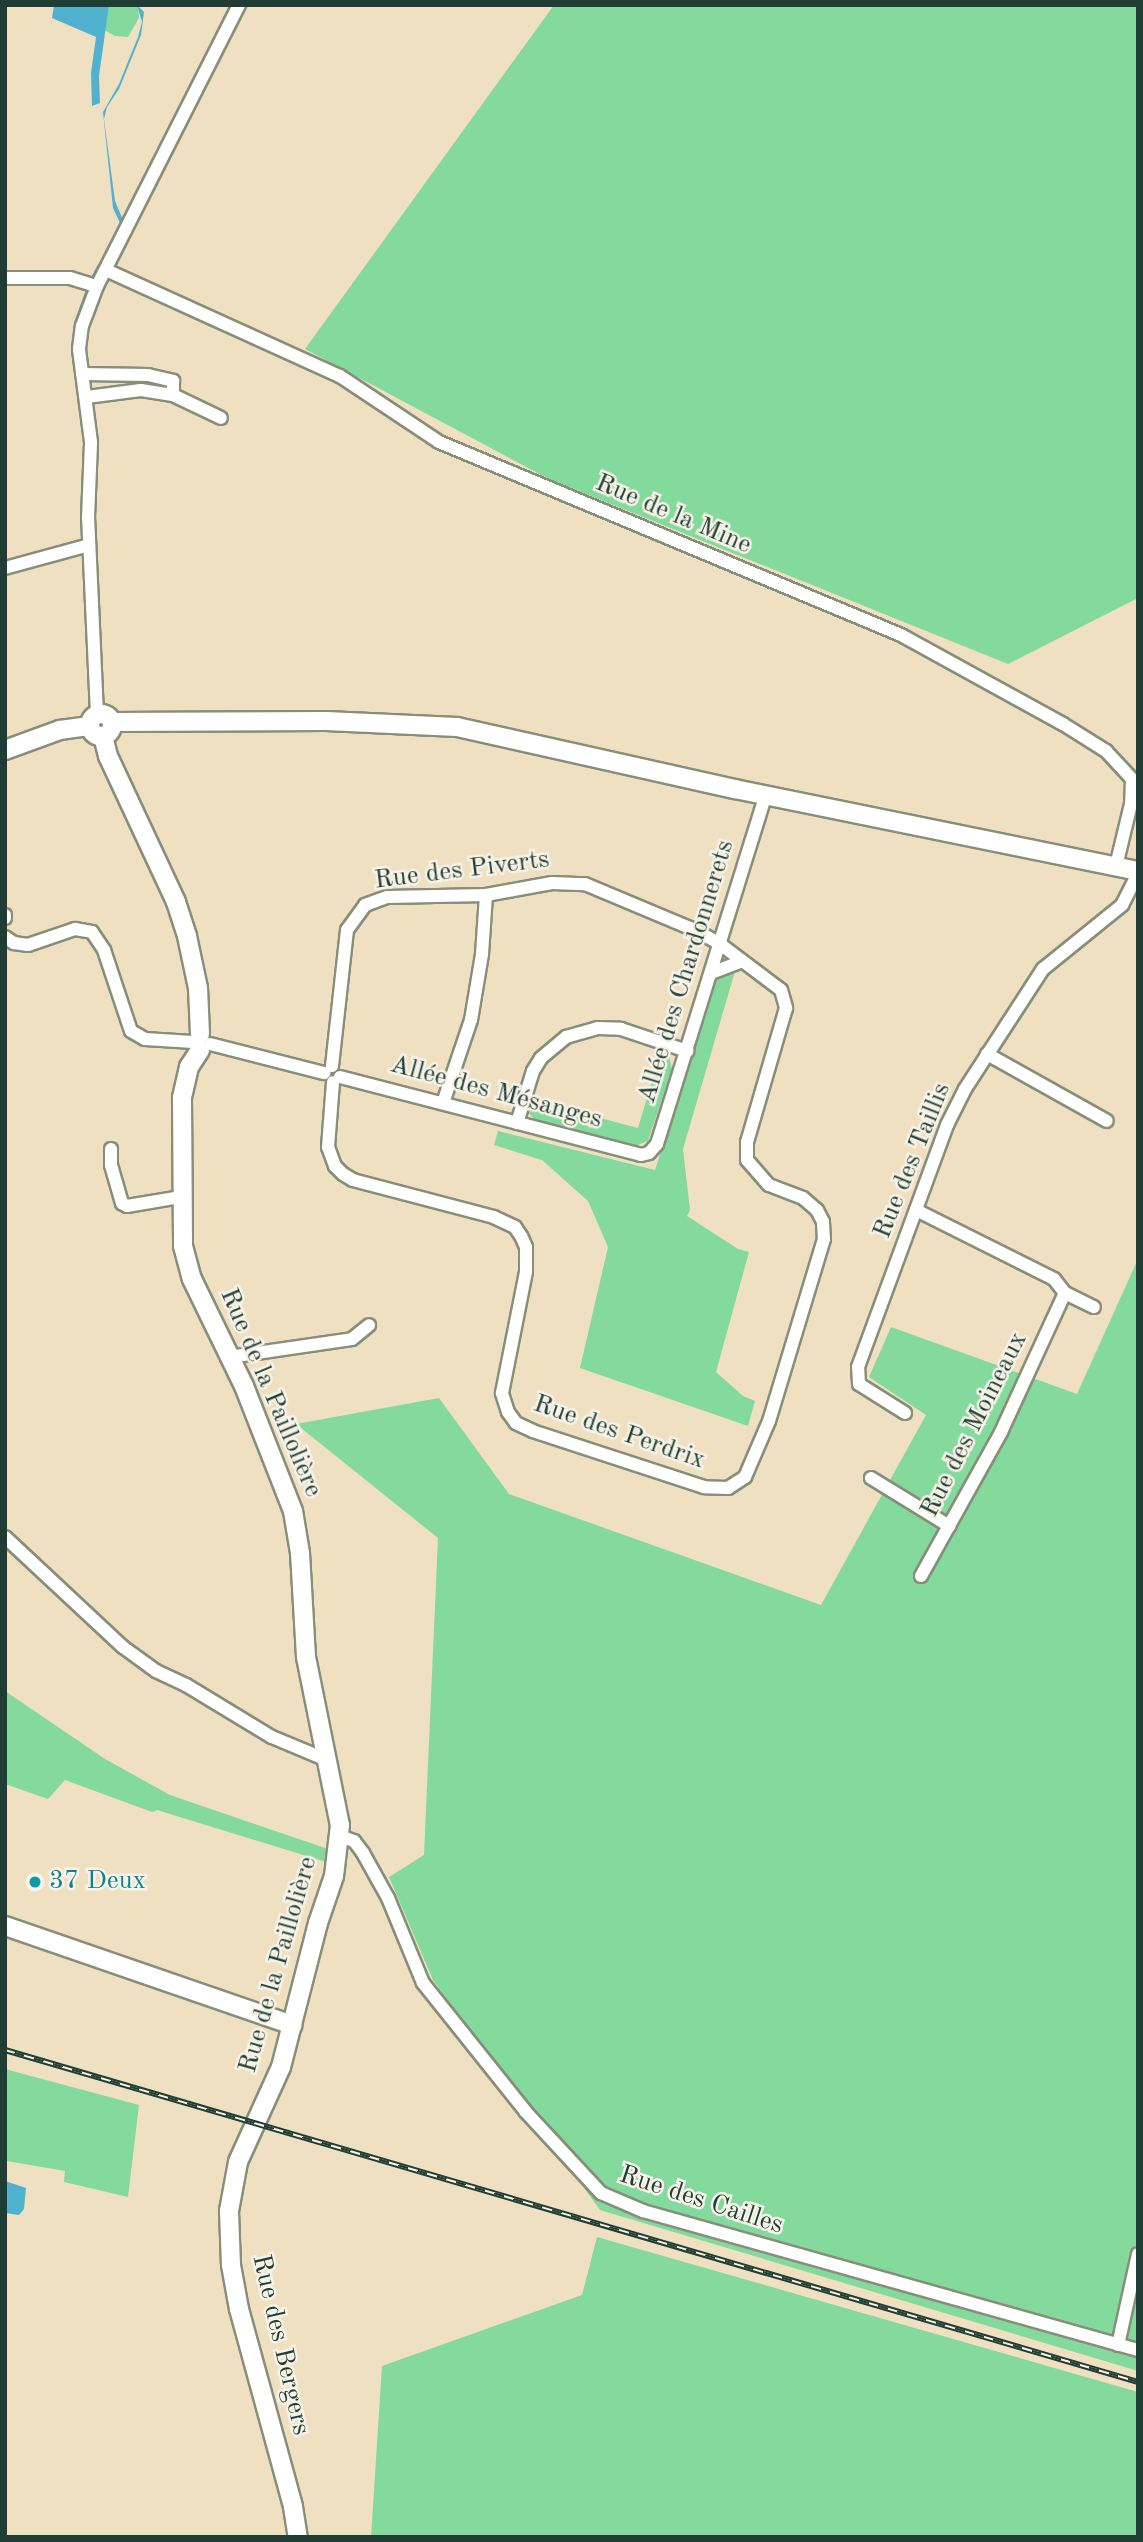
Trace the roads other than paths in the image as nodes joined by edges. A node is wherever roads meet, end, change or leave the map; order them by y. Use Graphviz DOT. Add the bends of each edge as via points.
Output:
graph roads {
  1 [pos="239,5"];
  2 [pos="106,270"];
  3 [pos="5,278"];
  4 [pos="91,283"];
  5 [pos="82,374"];
  6 [pos="173,395"];
  7 [pos="87,397"];
  8 [pos="220,418"];
  9 [pos="89,545"];
  10 [pos="5,568"];
  11 [pos="100,724"];
  12 [pos="5,750"];
  13 [pos="766,794"];
  14 [pos="1116,866"];
  15 [pos="1138,873"];
  16 [pos="485,895"];
  17 [pos="730,914"];
  18 [pos="700,932"];
  19 [pos="5,937"];
  20 [pos="720,944"];
  21 [pos="742,961"];
  22 [pos="711,973"];
  23 [pos="201,1042"];
  24 [pos="687,1051"];
  25 [pos="988,1054"];
  26 [pos="332,1074"];
  27 [pos="443,1103"];
  28 [pos="1107,1121"];
  29 [pos="517,1123"];
  30 [pos="111,1149"];
  31 [pos="641,1155"];
  32 [pos="181,1197"];
  33 [pos="916,1210"];
  34 [pos="1065,1293"];
  35 [pos="1094,1307"];
  36 [pos="369,1325"];
  37 [pos="229,1357"];
  38 [pos="905,1413"];
  39 [pos="871,1478"];
  40 [pos="949,1526"];
  41 [pos="5,1537"];
  42 [pos="921,1576"];
  43 [pos="327,1760"];
  44 [pos="340,1836"];
  45 [pos="5,1927"];
  46 [pos="292,2025"];
  47 [pos="256,2124"];
  48 [pos="1138,2254"];
  49 [pos="1118,2345"];
  50 [pos="1138,2350"];
  51 [pos="298,2537"];
  1 -- 2 [label="street"];
  2 -- 4 [label="street"];
  2 -- 14 [label="street, Rue de la Mine" via="340,376 439,442 901,635 1063,724 1105,751 1132,779 1131,804"];
  3 -- 4 [label="street" via="70,278"];
  4 -- 5 [label="street" via="79,349"];
  5 -- 6 [label="street" via="148,375 173,381"];
  5 -- 7 [label="street"];
  6 -- 7 [label="street" via="141,390"];
  6 -- 8 [label="street"];
  7 -- 9 [label="street"];
  9 -- 10 [label="street"];
  9 -- 11 [label="street"];
  11 -- 12 [label="street" via="60,730"];
  11 -- 13 [label="street" via="326,721 457,727"];
  11 -- 23 [label="street, Rue de la Paillolière" via="108,756 176,902 187,936 198,988"];
  13 -- 14 [label="street"];
  13 -- 17 [label="street, Allée des Chardonnerets"];
  14 -- 15 [label="street"];
  15 -- 25 [label="street, Rue des Taillis" via="1129,895 1109,918 1067,946 1043,969"];
  16 -- 18 [label="street, Rue des Piverts" via="574,882"];
  16 -- 26 [label="street, Rue des Piverts" via="387,897 359,910 343,940"];
  16 -- 27 [label="street" via="482,954 471,1020"];
  17 -- 18 [label="street"];
  17 -- 20 [label="street, Allée des Chardonnerets"];
  18 -- 20 [label="street, Rue des Piverts"];
  19 -- 23 [label="street, Allée des Mésanges" via="28,945 75,929 92,932 104,950 131,1031 145,1039"];
  20 -- 21 [label="street, Rue des Piverts"];
  20 -- 22 [label="street, Allée des Chardonnerets"];
  21 -- 22 [label="street"];
  21 -- 26 [label="street, Rue des Perdrix" via="781,990 786,999 747,1142 747,1160 769,1185 803,1198 823,1222 821,1251 769,1421 745,1477 728,1488 559,1440 516,1423 502,1393 526,1272 521,1236 515,1227 494,1217 343,1174 328,1147"];
  22 -- 24 [label="street, Allée des Chardonnerets"];
  23 -- 26 [label="street, Allée des Mésanges"];
  23 -- 32 [label="street, Rue de la Paillolière" via="182,1098"];
  24 -- 29 [label="street" via="621,1029 597,1028 566,1037 533,1071"];
  24 -- 31 [label="street, Allée des Chardonnerets" via="657,1144"];
  25 -- 28 [label="street"];
  25 -- 33 [label="street, Rue des Taillis" via="947,1125"];
  26 -- 27 [label="street, Allée des Mésanges"];
  27 -- 29 [label="street, Allée des Mésanges"];
  29 -- 31 [label="street, Allée des Mésanges"];
  30 -- 32 [label="street" via="122,1203"];
  32 -- 37 [label="street, Rue de la Paillolière" via="186,1262"];
  33 -- 34 [label="street" via="1054,1279"];
  33 -- 38 [label="street, Rue des Taillis" via="858,1367 859,1384"];
  34 -- 35 [label="street"];
  34 -- 40 [label="street, Rue des Moineaux" via="1001,1432"];
  36 -- 37 [label="street" via="352,1339"];
  37 -- 43 [label="street, Rue de la Paillolière" via="293,1511 306,1657"];
  39 -- 40 [label="street"];
  40 -- 42 [label="street, Rue des Moineaux"];
  41 -- 43 [label="street" via="122,1647 156,1671 272,1737"];
  43 -- 44 [label="street, Rue de la Paillolière"];
  44 -- 46 [label="street, Rue de la Paillolière" via="334,1875"];
  44 -- 49 [label="street, Rue des Cailles" via="354,1841 363,1853 388,1898 423,1983 601,2193 643,2211"];
  45 -- 46 [label="street"];
  46 -- 47 [label="street, Rue de la Paillolière" via="281,2067"];
  47 -- 51 [label="street, Rue des Bergers" via="233,2182 229,2211 232,2265"];
  48 -- 49 [label="street"];
  49 -- 50 [label="street, Rue des Cailles"];
}
